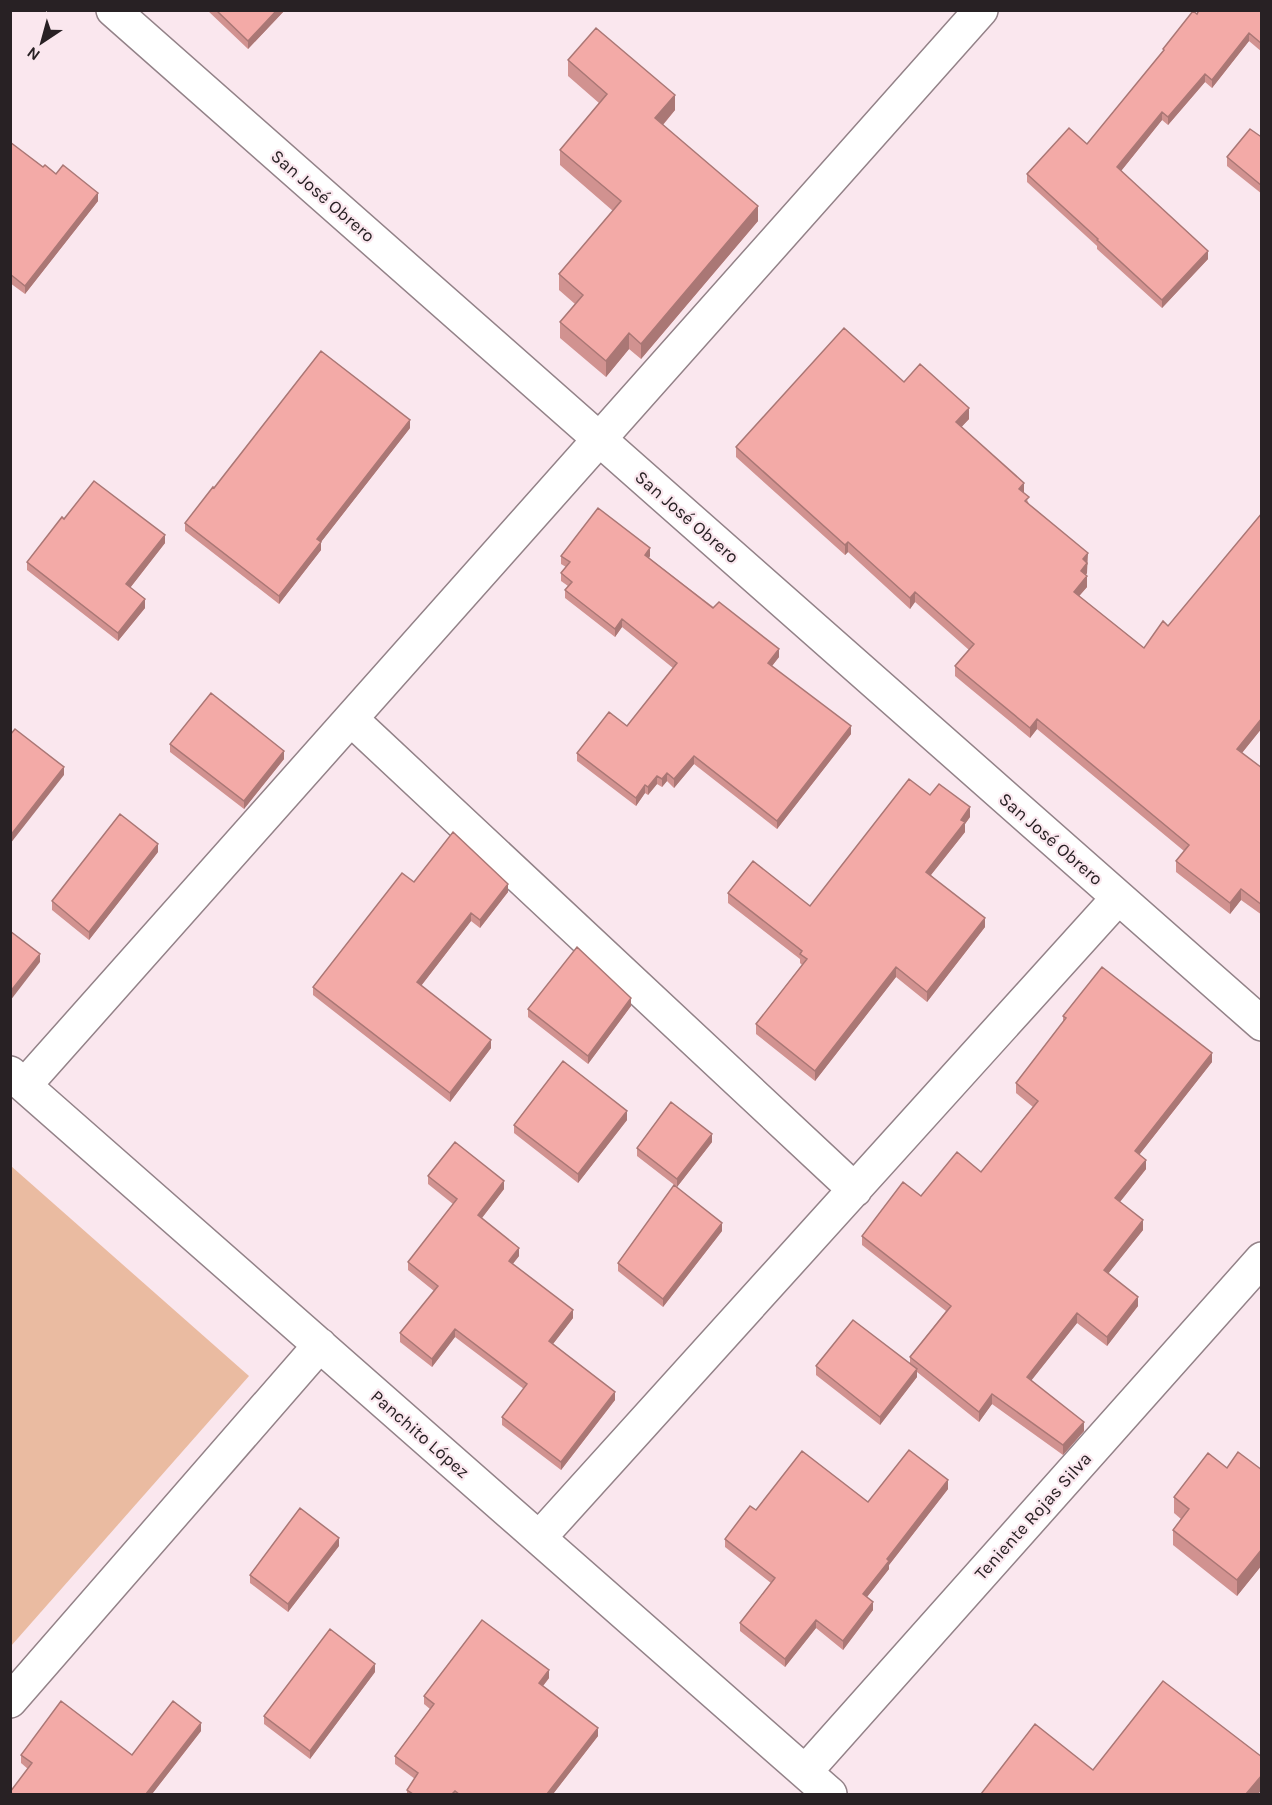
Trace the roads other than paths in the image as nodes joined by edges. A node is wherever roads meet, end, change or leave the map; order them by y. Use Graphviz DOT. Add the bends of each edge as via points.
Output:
graph roads {
  1 [pos="112,10"];
  2 [pos="981,10"];
  3 [pos="600,440"];
  4 [pos="351,719"];
  5 [pos="1118,898"];
  6 [pos="1262,1024"];
  7 [pos="18,1079"];
  8 [pos="855,1190"];
  9 [pos="1262,1259"];
  10 [pos="320,1345"];
  11 [pos="539,1538"];
  12 [pos="10,1701"];
  13 [pos="805,1772"];
  14 [pos="830,1794"];
  1 -- 3 [label="street, San José Obrero"];
  2 -- 3 [label="street"];
  3 -- 4 [label="street"];
  3 -- 5 [label="street, San José Obrero"];
  4 -- 7 [label="street"];
  4 -- 8 [label="street"];
  5 -- 6 [label="street, San José Obrero"];
  5 -- 8 [label="street"];
  7 -- 10 [label="street, Panchito López"];
  8 -- 11 [label="street"];
  9 -- 13 [label="street, Teniente Rojas Silva"];
  10 -- 11 [label="street, Panchito López"];
  10 -- 12 [label="street"];
  11 -- 13 [label="street, Panchito López"];
  13 -- 14 [label="street, Panchito López"];
}
